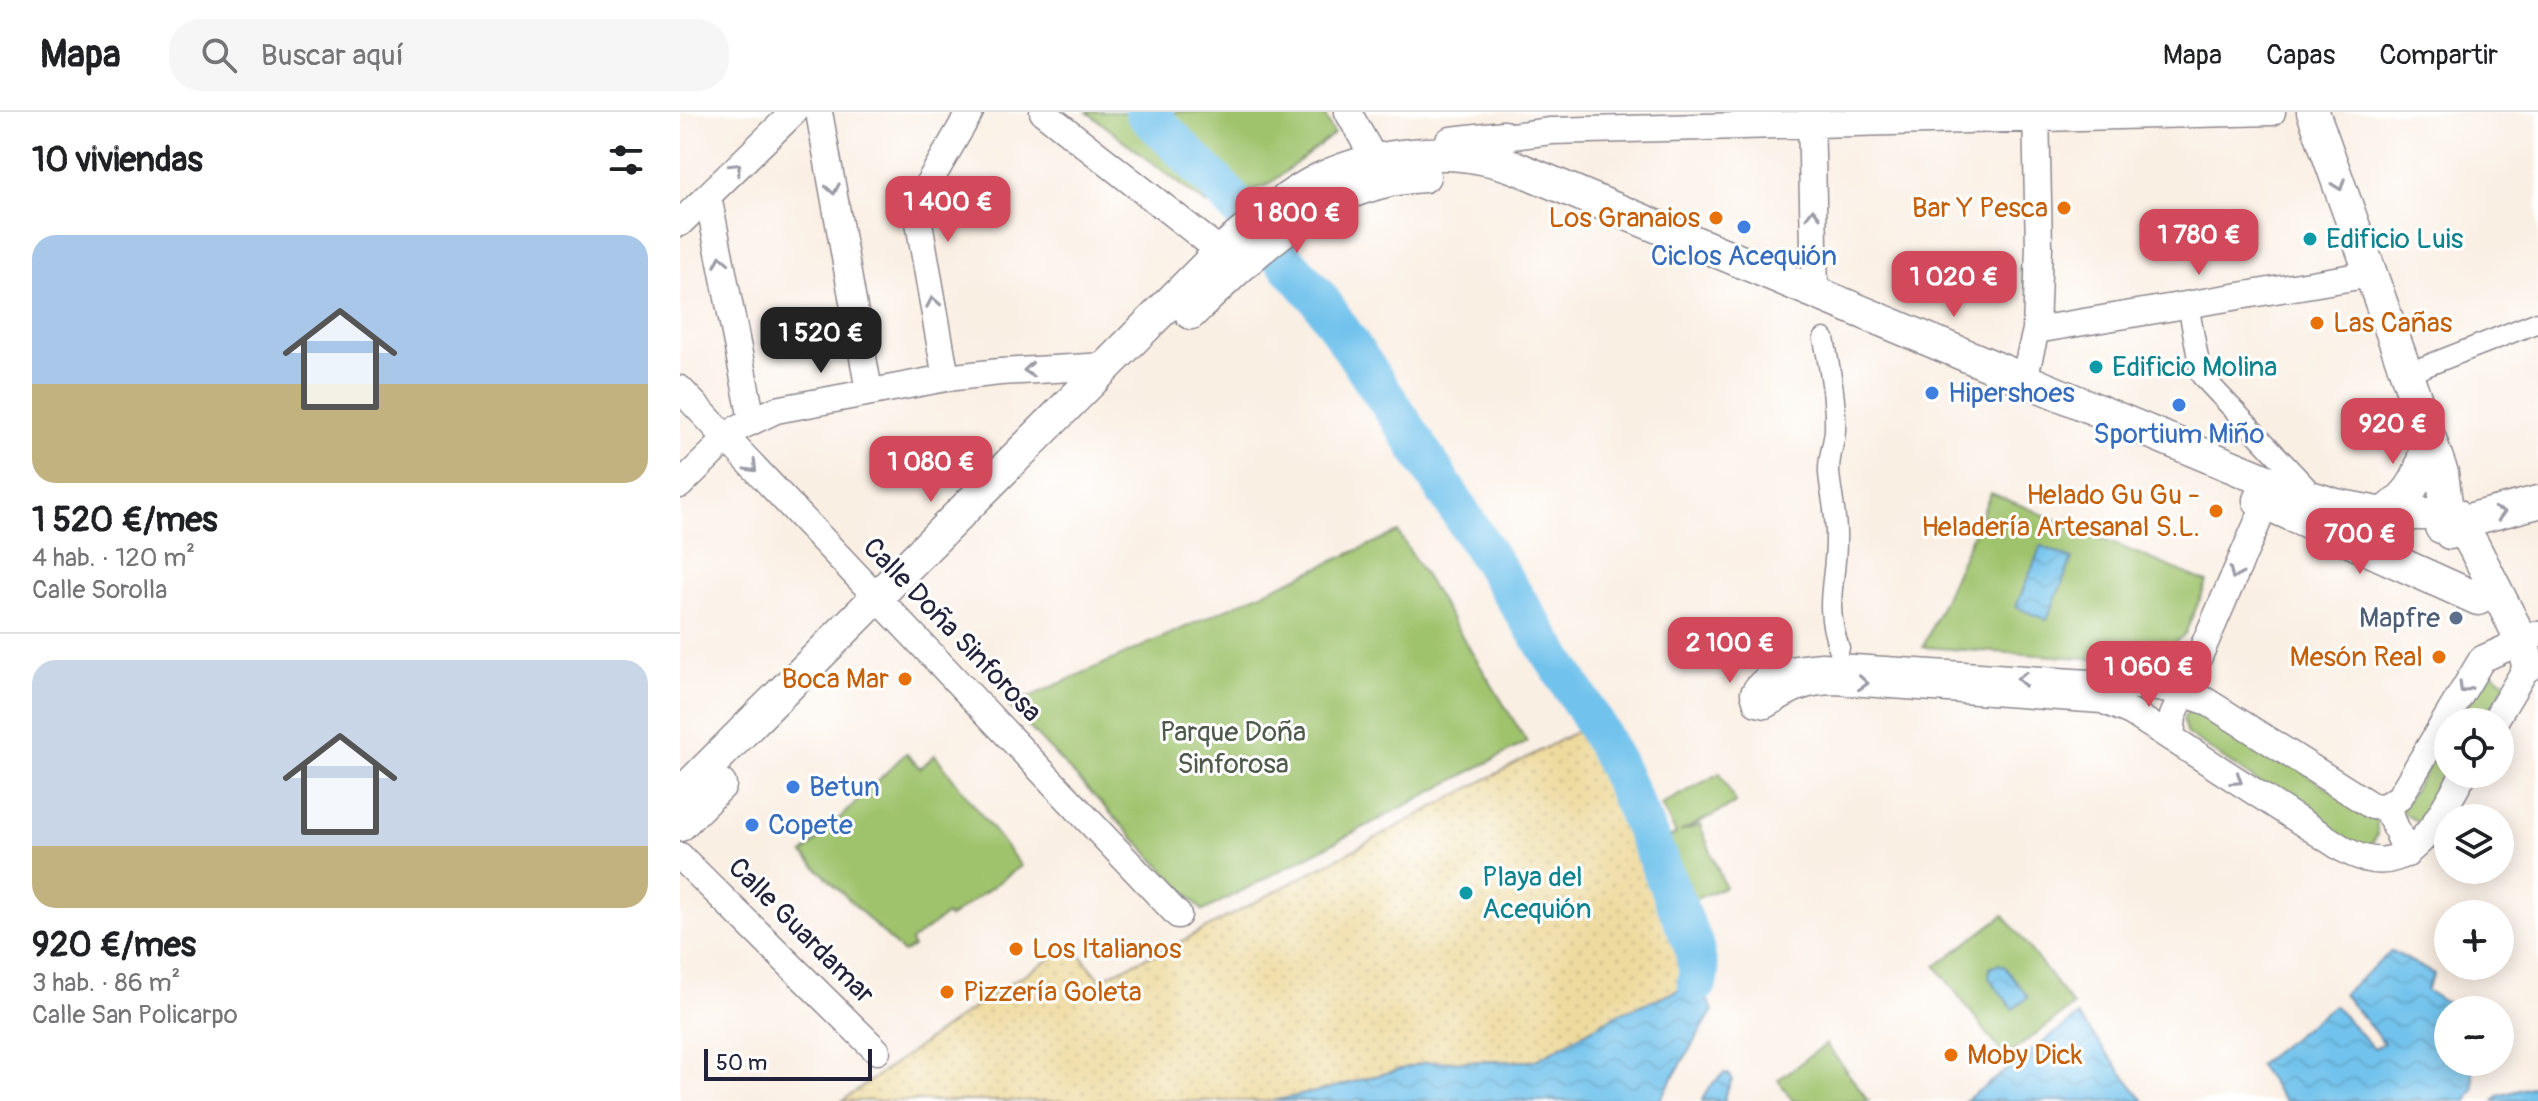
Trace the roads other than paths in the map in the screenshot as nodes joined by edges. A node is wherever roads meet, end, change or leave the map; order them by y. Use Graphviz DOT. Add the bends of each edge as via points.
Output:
graph roads {
  1 [pos="794,112"];
  2 [pos="819,112"];
  3 [pos="970,112"];
  4 [pos="1043,112"];
  5 [pos="1348,112"];
  6 [pos="2272,112"];
  7 [pos="2313,112"];
  8 [pos="2036,116"];
  9 [pos="1811,118"];
  10 [pos="1637,121"];
  11 [pos="1506,150"];
  12 [pos="1372,156"];
  13 [pos="708,196"];
  14 [pos="1308,200"];
  15 [pos="680,223"];
  16 [pos="1238,258"];
  17 [pos="2371,274"];
  18 [pos="1815,292"];
  19 [pos="2188,304"];
  20 [pos="2538,322"];
  21 [pos="2036,330"];
  22 [pos="1824,339"];
  23 [pos="1107,366"];
  24 [pos="2406,374"];
  25 [pos="946,378"];
  26 [pos="2024,379"];
  27 [pos="680,389"];
  28 [pos="869,391"];
  29 [pos="752,420"];
  30 [pos="2428,435"];
  31 [pos="725,439"];
  32 [pos="680,485"];
  33 [pos="2319,500"];
  34 [pos="2538,502"];
  35 [pos="2266,503"];
  36 [pos="2383,514"];
  37 [pos="2452,521"];
  38 [pos="2478,599"];
  39 [pos="884,605"];
  40 [pos="1839,648"];
  41 [pos="2528,652"];
  42 [pos="2183,693"];
  43 [pos="2501,708"];
  44 [pos="2171,737"];
  45 [pos="2456,788"];
  46 [pos="680,795"];
  47 [pos="2383,807"];
  48 [pos="680,825"];
  49 [pos="2407,854"];
  50 [pos="680,856"];
  51 [pos="1178,915"];
  52 [pos="877,1051"];
  13 -- 1 [label="street, one-way"];
  2 -- 28 [label="street, one-way"];
  25 -- 3 [label="street, one-way" via="916,205"];
  4 -- 16 [label="street"];
  5 -- 12 [label="street"];
  6 -- 8 [label="street"];
  7 -- 17 [label="street, one-way"];
  8 -- 9 [label="street"];
  8 -- 21 [label="street"];
  9 -- 10 [label="street"];
  18 -- 9 [label="street, one-way"];
  10 -- 11 [label="street" via="1551,131"];
  11 -- 12 [label="street"];
  11 -- 14 [label="street" via="1466,178 1419,176"];
  11 -- 18 [label="street"];
  11 -- 35 [label="street"];
  12 -- 14 [label="street" via="1330,175"];
  13 -- 15 [label="street"];
  29 -- 13 [label="street, one-way"];
  14 -- 16 [label="street"];
  16 -- 23 [label="street"];
  16 -- 39 [label="street"];
  17 -- 19 [label="street"];
  17 -- 24 [label="street"];
  18 -- 26 [label="street"];
  19 -- 21 [label="street"];
  19 -- 33 [label="street" via="2201,375"];
  20 -- 24 [label="street"];
  21 -- 26 [label="street"];
  22 -- 40 [label="street" via="1835,401 1829,470 1836,541 1829,608"];
  23 -- 25 [label="street, one-way"];
  23 -- 39 [label="street"];
  24 -- 30 [label="street"];
  25 -- 28 [label="street"];
  26 -- 33 [label="street"];
  27 -- 31 [label="street, Calle Doña Sinforosa"];
  28 -- 29 [label="street"];
  29 -- 31 [label="street"];
  30 -- 36 [label="street" via="2414,485"];
  30 -- 37 [label="street"];
  31 -- 32 [label="street"];
  31 -- 39 [label="street, Calle Doña Sinforosa, one-way"];
  33 -- 36 [label="street"];
  37 -- 34 [label="street, one-way"];
  35 -- 37 [label="street" via="2364,528 2421,530"];
  35 -- 38 [label="street"];
  35 -- 42 [label="street, one-way"];
  36 -- 37 [label="street"];
  37 -- 38 [label="street" via="2459,564"];
  37 -- 41 [label="street"];
  38 -- 41 [label="street"];
  39 -- 46 [label="street"];
  39 -- 48 [label="street"];
  39 -- 51 [label="street, Calle Doña Sinforosa"];
  41 -- 43 [label="street"];
  41 -- 47 [label="street, one-way" via="2482,659 2399,798"];
  42 -- 44 [label="street"];
  42 -- 44 [label="street, one-way" via="1822,666 1774,676 1759,684 1754,696 1765,705 1798,686 1835,681 2084,697 2115,704"];
  42 -- 47 [label="street" via="2206,701 2372,806"];
  44 -- 49 [label="street, one-way" via="2355,856 2384,861"];
  45 -- 49 [label="street" via="2428,835"];
  47 -- 49 [label="street"];
  50 -- 52 [label="street, Calle Guardamar"];
}
